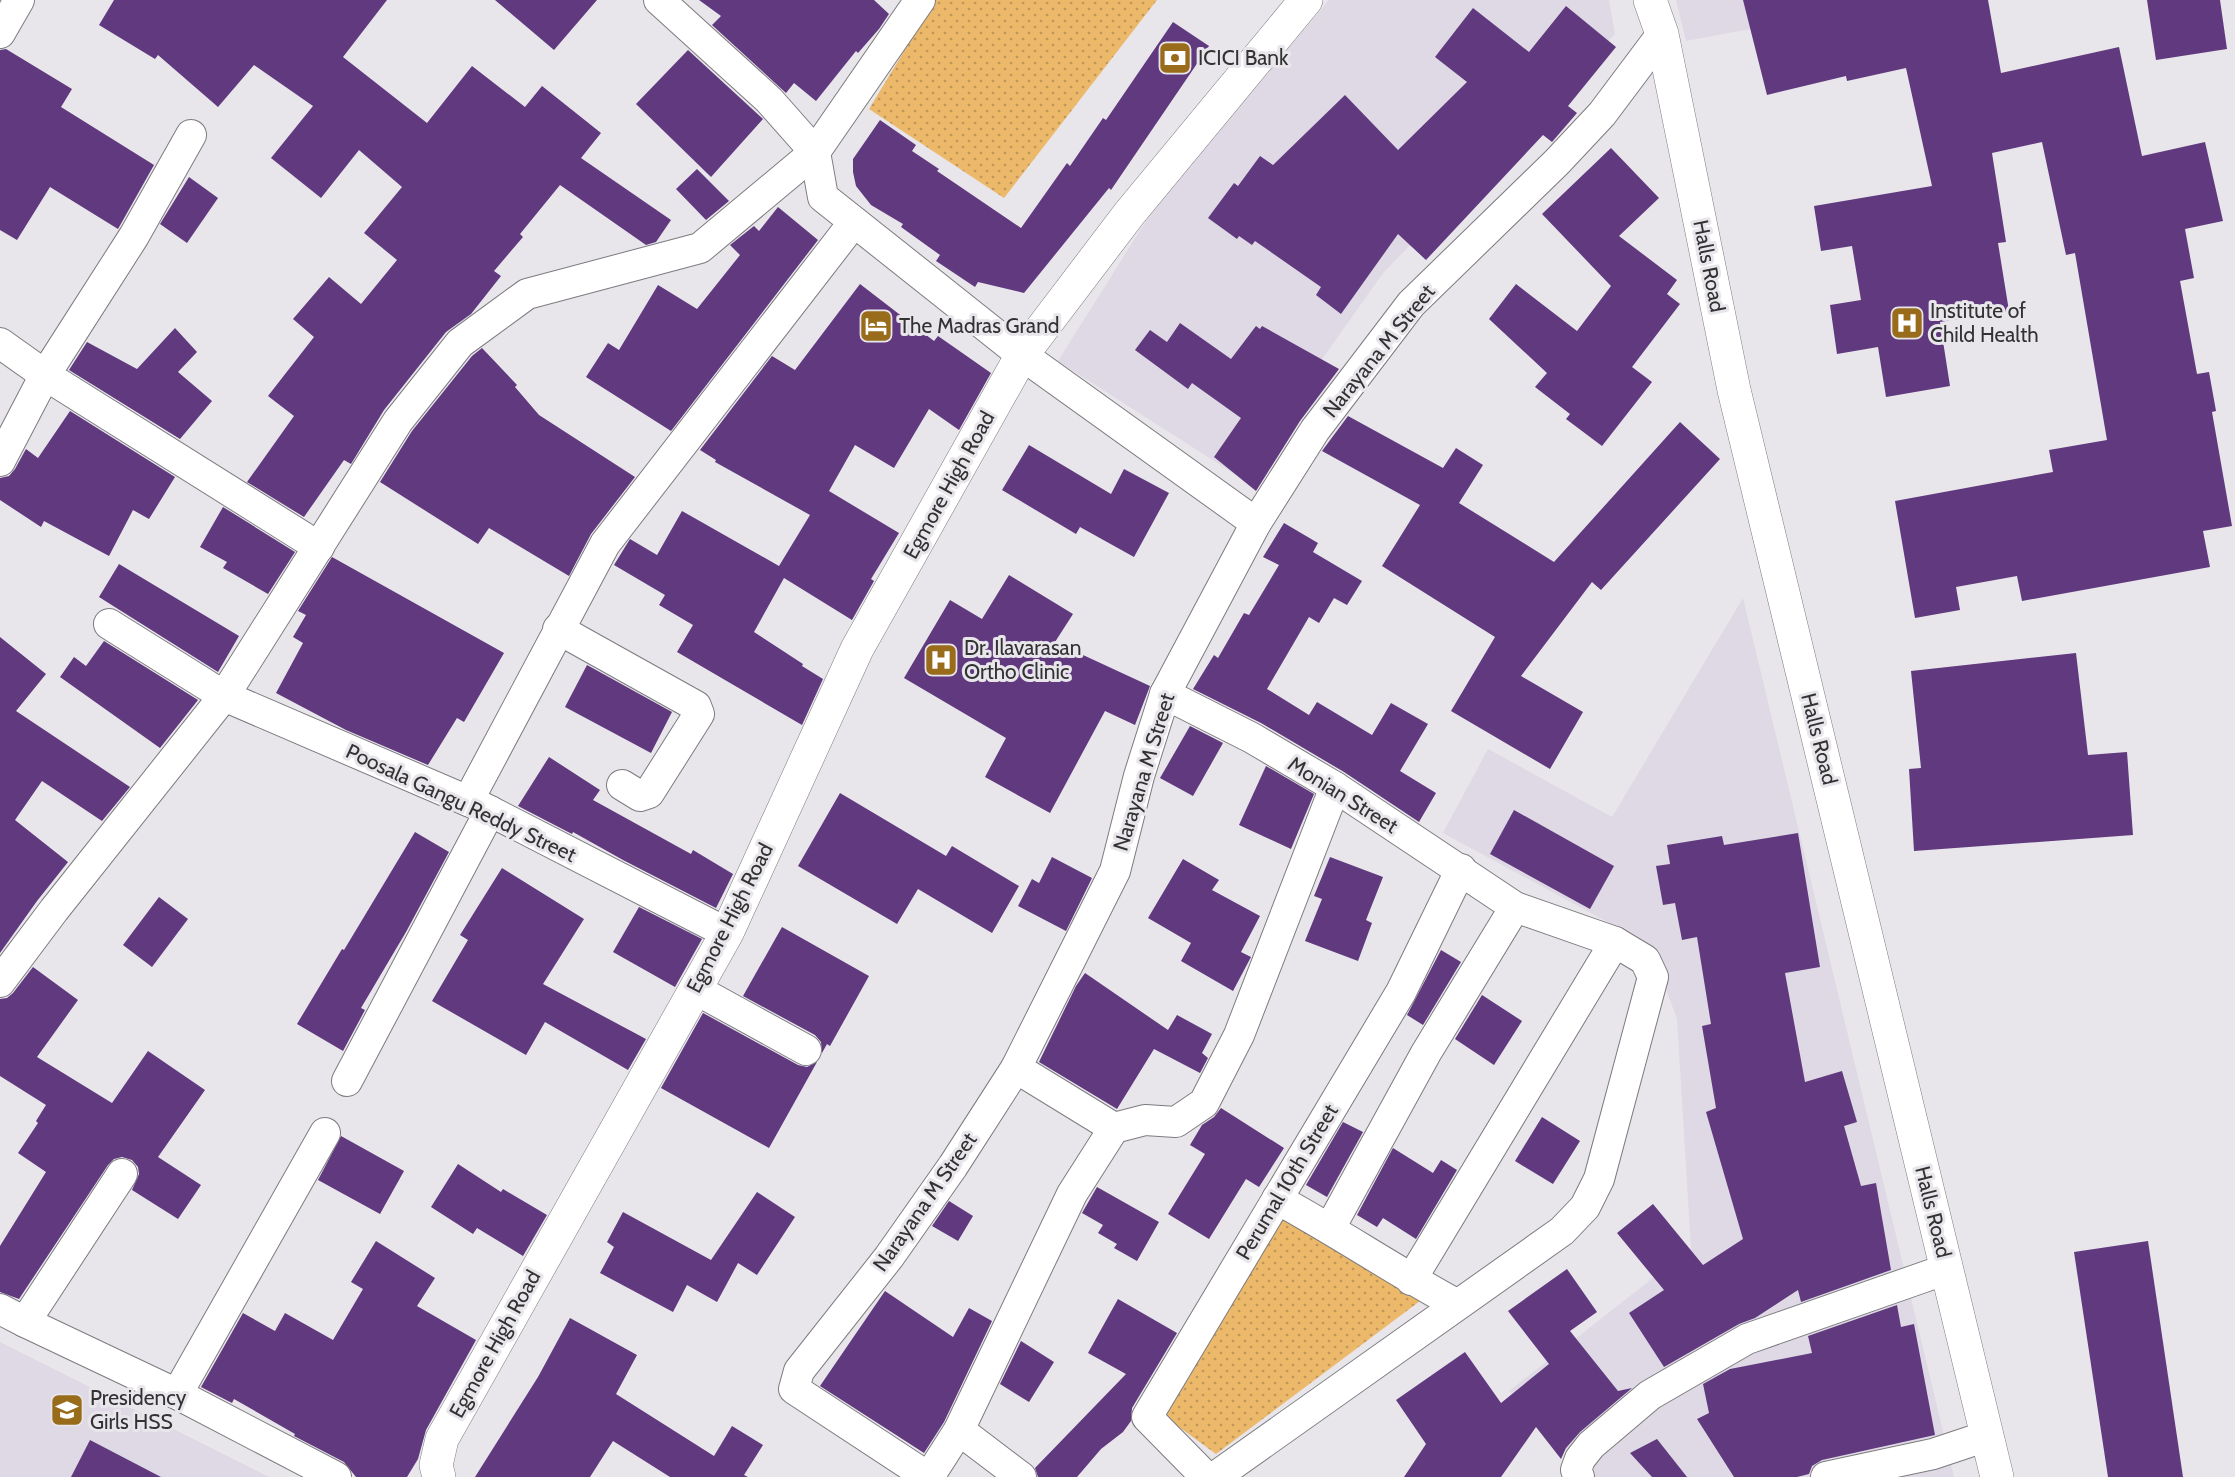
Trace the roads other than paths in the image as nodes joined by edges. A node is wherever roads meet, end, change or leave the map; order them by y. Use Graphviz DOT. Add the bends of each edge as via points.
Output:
graph roads {
  1 [pos="19,0"];
  2 [pos="659,0"];
  3 [pos="920,0"];
  4 [pos="1306,0"];
  5 [pos="1650,0"];
  6 [pos="0,33"];
  7 [pos="1662,34"];
  8 [pos="191,135"];
  9 [pos="815,152"];
  10 [pos="854,222"];
  11 [pos="0,343"];
  12 [pos="1022,355"];
  13 [pos="45,375"];
  14 [pos="0,461"];
  15 [pos="1256,523"];
  16 [pos="319,547"];
  17 [pos="110,624"];
  18 [pos="558,629"];
  19 [pos="1166,694"];
  20 [pos="224,696"];
  21 [pos="622,785"];
  22 [pos="1335,788"];
  23 [pos="479,806"];
  24 [pos="1461,869"];
  25 [pos="1515,907"];
  26 [pos="727,933"];
  27 [pos="1615,942"];
  28 [pos="0,982"];
  29 [pos="695,989"];
  30 [pos="806,1050"];
  31 [pos="1016,1068"];
  32 [pos="347,1082"];
  33 [pos="1114,1128"];
  34 [pos="325,1133"];
  35 [pos="122,1174"];
  36 [pos="1276,1199"];
  37 [pos="1330,1228"];
  38 [pos="1947,1269"];
  39 [pos="1411,1280"];
  40 [pos="1456,1304"];
  41 [pos="12,1316"];
  42 [pos="177,1394"];
  43 [pos="959,1430"];
  44 [pos="1987,1436"];
  45 [pos="336,1477"];
  46 [pos="439,1477"];
  47 [pos="929,1477"];
  48 [pos="1021,1477"];
  49 [pos="1206,1477"];
  50 [pos="1215,1477"];
  51 [pos="1579,1477"];
  52 [pos="1827,1477"];
  53 [pos="1997,1477"];
  1 -- 6 [label="street"];
  2 -- 9 [label="street" via="769,100"];
  3 -- 9 [label="street"];
  4 -- 12 [label="main road, Egmore High Road" via="1130,214"];
  5 -- 7 [label="main road, Halls Road"];
  7 -- 15 [label="street, Narayana M Street" via="1602,114 1411,304 1315,430"];
  7 -- 38 [label="main road, Halls Road" via="1734,390"];
  8 -- 13 [label="street" via="134,236"];
  9 -- 10 [label="street" via="823,197"];
  9 -- 16 [label="street" via="700,248 527,294 460,343 398,421"];
  10 -- 12 [label="street"];
  10 -- 18 [label="street" via="605,543"];
  11 -- 13 [label="street"];
  12 -- 15 [label="street"];
  12 -- 26 [label="main road, Egmore High Road" via="857,649"];
  13 -- 14 [label="street"];
  13 -- 16 [label="street"];
  15 -- 19 [label="street, Narayana M Street"];
  16 -- 20 [label="street"];
  17 -- 20 [label="street, Poosala Gangu Reddy Street"];
  18 -- 21 [label="street" via="696,706 699,714 649,793 640,796"];
  18 -- 23 [label="street"];
  19 -- 22 [label="street, Monian Street" via="1252,738"];
  19 -- 31 [label="street, Narayana M Street" via="1115,871"];
  20 -- 23 [label="street, Poosala Gangu Reddy Street"];
  20 -- 28 [label="street"];
  22 -- 24 [label="street, Monian Street"];
  22 -- 33 [label="street" via="1239,1035 1204,1103 1176,1122 1144,1120"];
  23 -- 26 [label="street, Poosala Gangu Reddy Street"];
  23 -- 32 [label="street"];
  24 -- 25 [label="street, Monian Street"];
  24 -- 36 [label="street, Perumal 10th Street" via="1401,992"];
  25 -- 27 [label="street, Monian Street"];
  25 -- 37 [label="street" via="1426,1053"];
  26 -- 29 [label="main road, Egmore High Road"];
  27 -- 39 [label="street"];
  27 -- 40 [label="street, Monian Street" via="1646,960 1653,978 1599,1179 1585,1207 1562,1231"];
  29 -- 30 [label="street"];
  29 -- 46 [label="main road, Egmore High Road" via="442,1439 436,1465"];
  31 -- 33 [label="street"];
  31 -- 47 [label="street, Narayana M Street" via="889,1257 799,1371 794,1389"];
  33 -- 43 [label="street" via="1072,1194"];
  34 -- 42 [label="street"];
  35 -- 41 [label="street"];
  36 -- 37 [label="street"];
  36 -- 49 [label="street, Perumal 10th Street" via="1147,1417"];
  37 -- 39 [label="street"];
  38 -- 44 [label="main road, Halls Road"];
  38 -- 51 [label="street" via="1747,1339 1650,1395 1592,1445 1580,1459 1576,1470"];
  39 -- 40 [label="street"];
  40 -- 50 [label="street, Monian Street"];
  41 -- 42 [label="street"];
  42 -- 45 [label="street"];
  43 -- 47 [label="street"];
  43 -- 48 [label="street"];
  44 -- 52 [label="street" via="1933,1454"];
  44 -- 53 [label="main road, Halls Road"];
}
